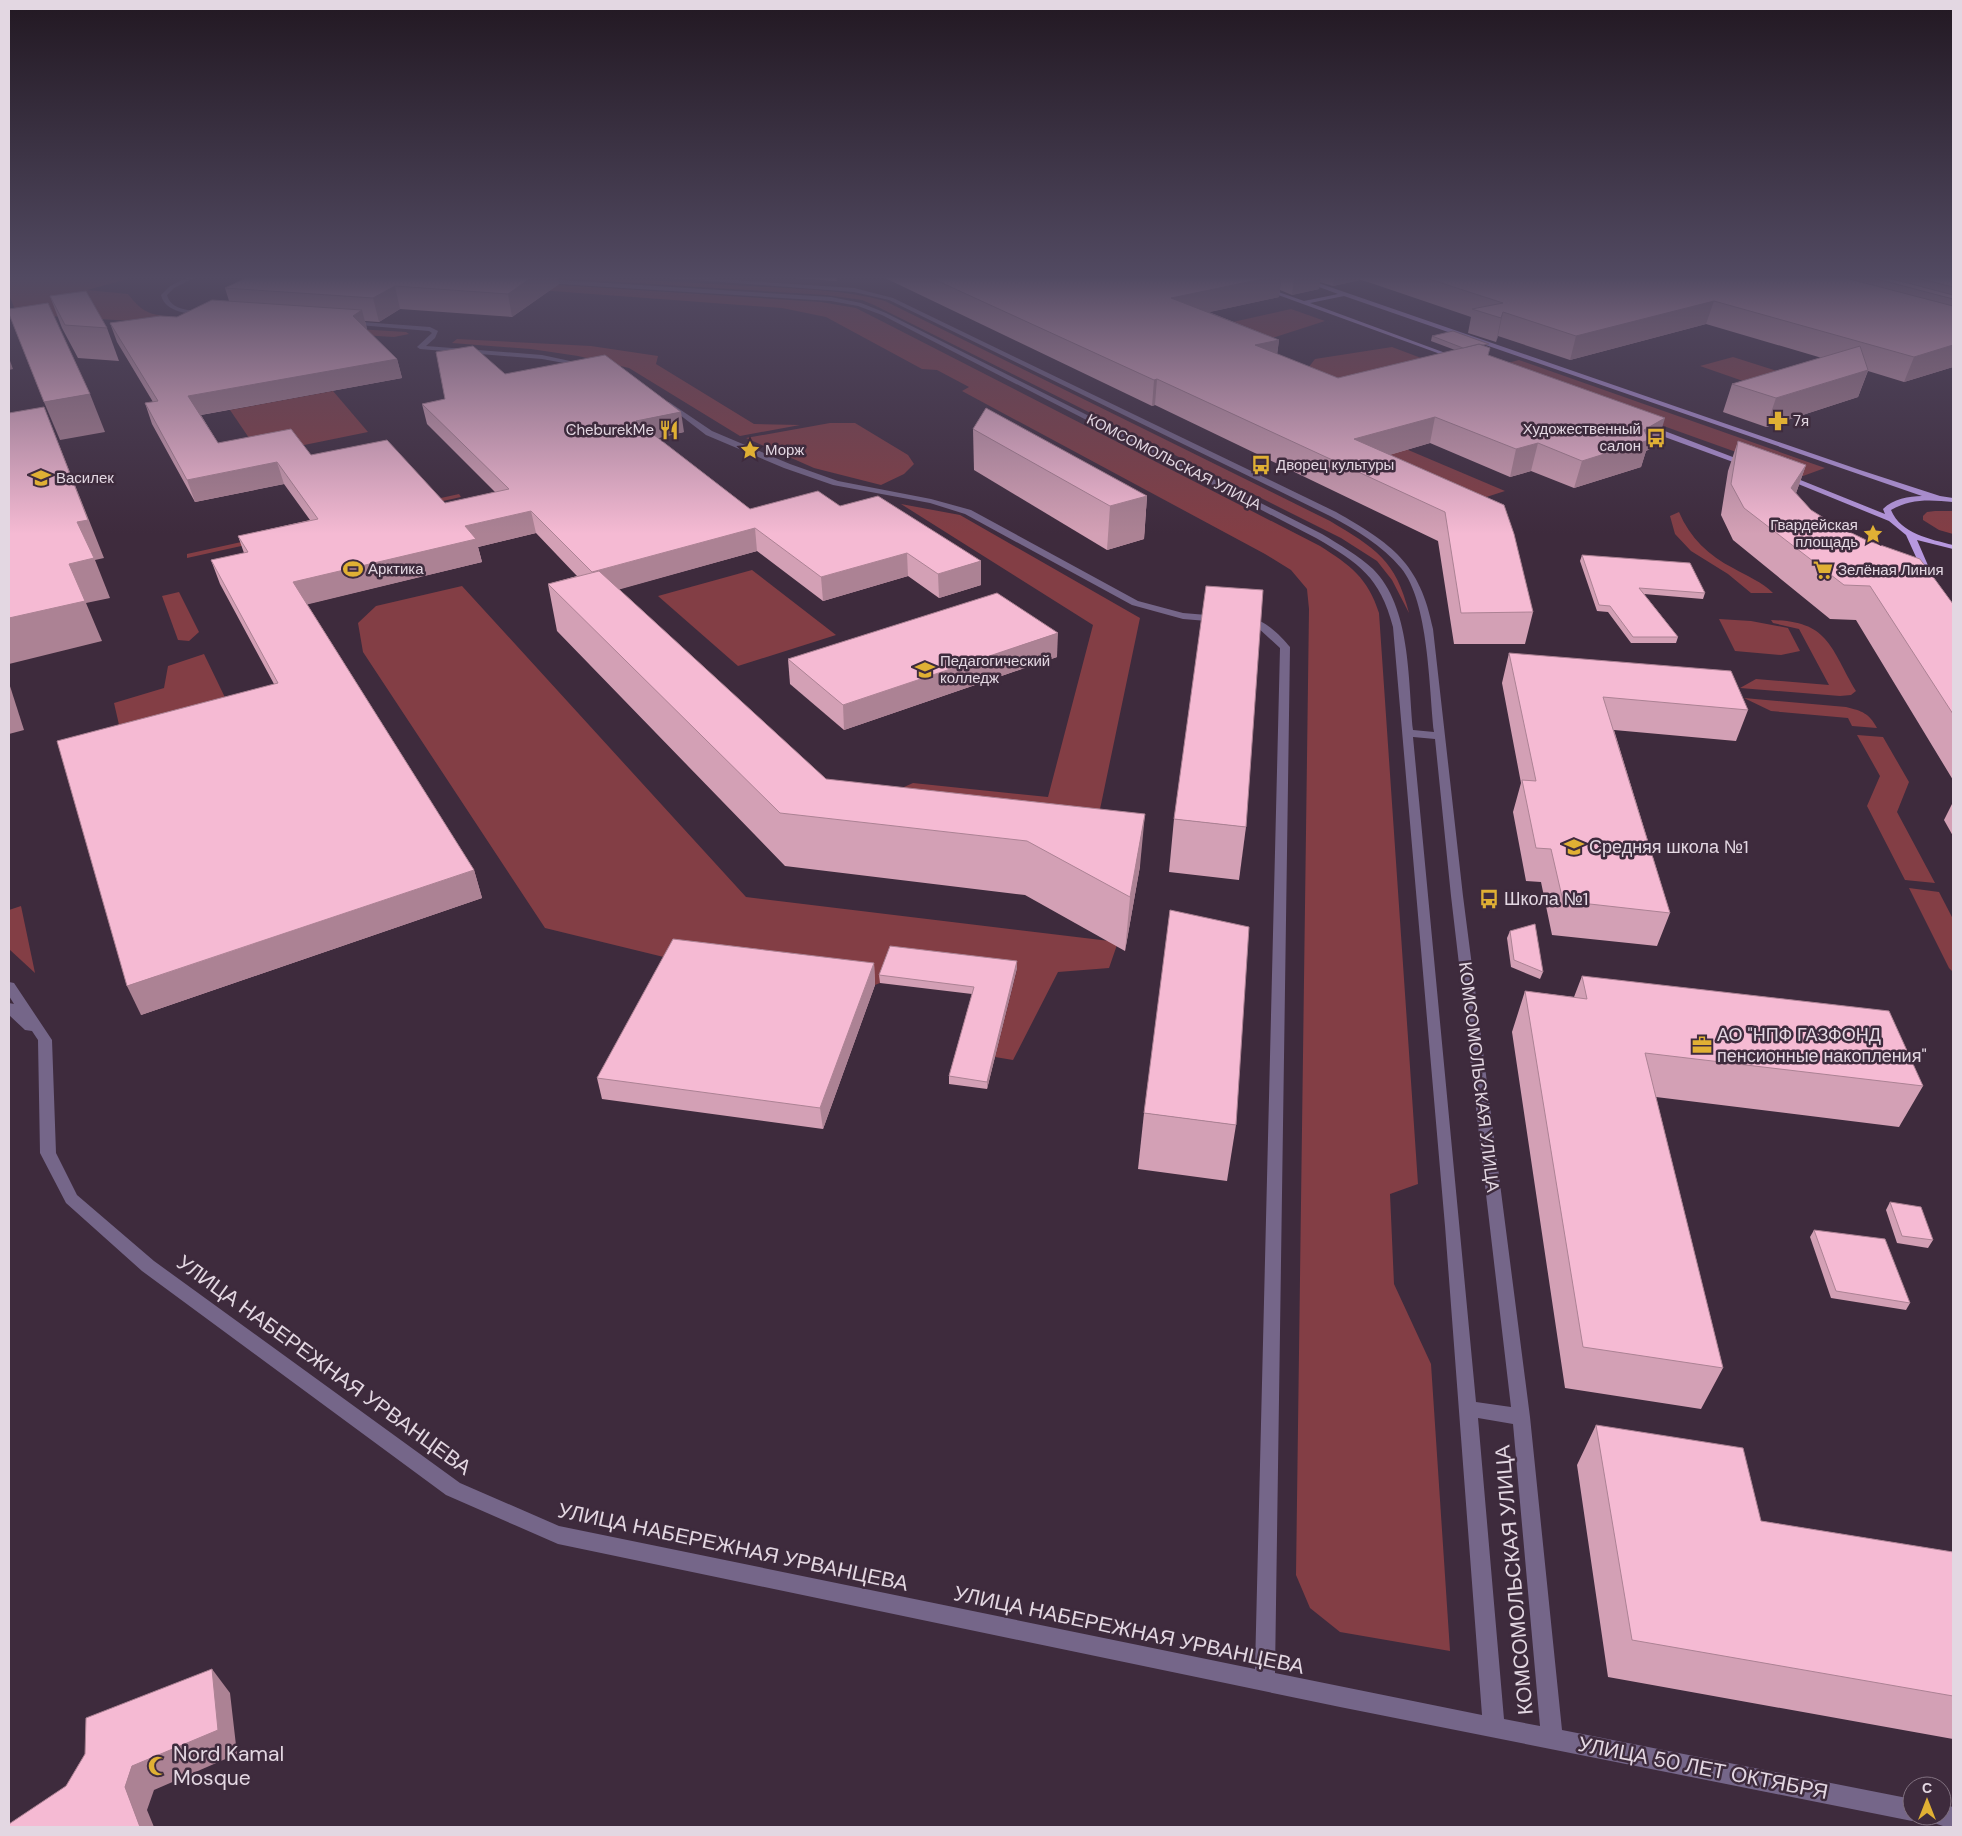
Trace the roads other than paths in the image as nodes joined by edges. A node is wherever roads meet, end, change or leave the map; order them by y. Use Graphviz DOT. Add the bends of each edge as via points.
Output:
graph roads {
  1 [pos="574,363"];
  2 [pos="979,363"];
  3 [pos="1023,363"];
  4 [pos="1541,363"];
  5 [pos="598,367"];
  6 [pos="664,400"];
  7 [pos="1639,424"];
  8 [pos="1754,466"];
  9 [pos="1780,476"];
  10 [pos="1938,498"];
  11 [pos="1953,500"];
  12 [pos="1890,519"];
  13 [pos="1910,534"];
  14 [pos="1953,547"];
  15 [pos="1931,583"];
  16 [pos="1408,733"];
  17 [pos="1439,736"];
  18 [pos="9,986"];
  19 [pos="9,1007"];
  20 [pos="45,1040"];
  21 [pos="1468,1409"];
  22 [pos="1521,1417"];
  23 [pos="1265,1681"];
  24 [pos="1494,1727"];
  25 [pos="1552,1739"];
  26 [pos="1902,1808"];
  1 -- 5 [label="street"];
  2 -- 16 [label="street, КОМСОМОЛЬСКАЯ УЛИЦА" via="1319,536 1370,569 1380,582 1398,627"];
  3 -- 17 [label="street, КОМСОМОЛЬСКАЯ УЛИЦА" via="1325,510 1388,549 1402,562 1420,594 1428,629"];
  4 -- 10 [label="main road"];
  6 -- 23 [label="street" via="709,433 787,466 836,482 931,501 968,512 1135,602 1183,616 1259,623 1285,647"];
  7 -- 8 [label="main road"];
  9 -- 12 [label="main road"];
  10 -- 11 [label="main road"];
  10 -- 12 [label="main road" via="1897,502 1887,509"];
  12 -- 13 [label="main road"];
  13 -- 14 [label="main road"];
  13 -- 15 [label="main road"];
  16 -- 17 [label="street"];
  16 -- 21 [label="street, КОМСОМОЛЬСКАЯ УЛИЦА"];
  17 -- 22 [label="street, КОМСОМОЛЬСКАЯ УЛИЦА"];
  18 -- 20 [label="street"];
  19 -- 20 [label="street"];
  20 -- 23 [label="street, УЛИЦА НАБЕРЕЖНАЯ УРВАНЦЕВА" via="48,1153 71,1199 148,1266 453,1489 558,1535"];
  21 -- 22 [label="street"];
  21 -- 24 [label="street, КОМСОМОЛЬСКАЯ УЛИЦА"];
  22 -- 25 [label="street, КОМСОМОЛЬСКАЯ УЛИЦА"];
  23 -- 24 [label="street, УЛИЦА НАБЕРЕЖНАЯ УРВАНЦЕВА"];
  24 -- 25 [label="street, УЛИЦА 50 ЛЕТ ОКТЯБРЯ"];
  25 -- 26 [label="street, УЛИЦА 50 ЛЕТ ОКТЯБРЯ"];
}
